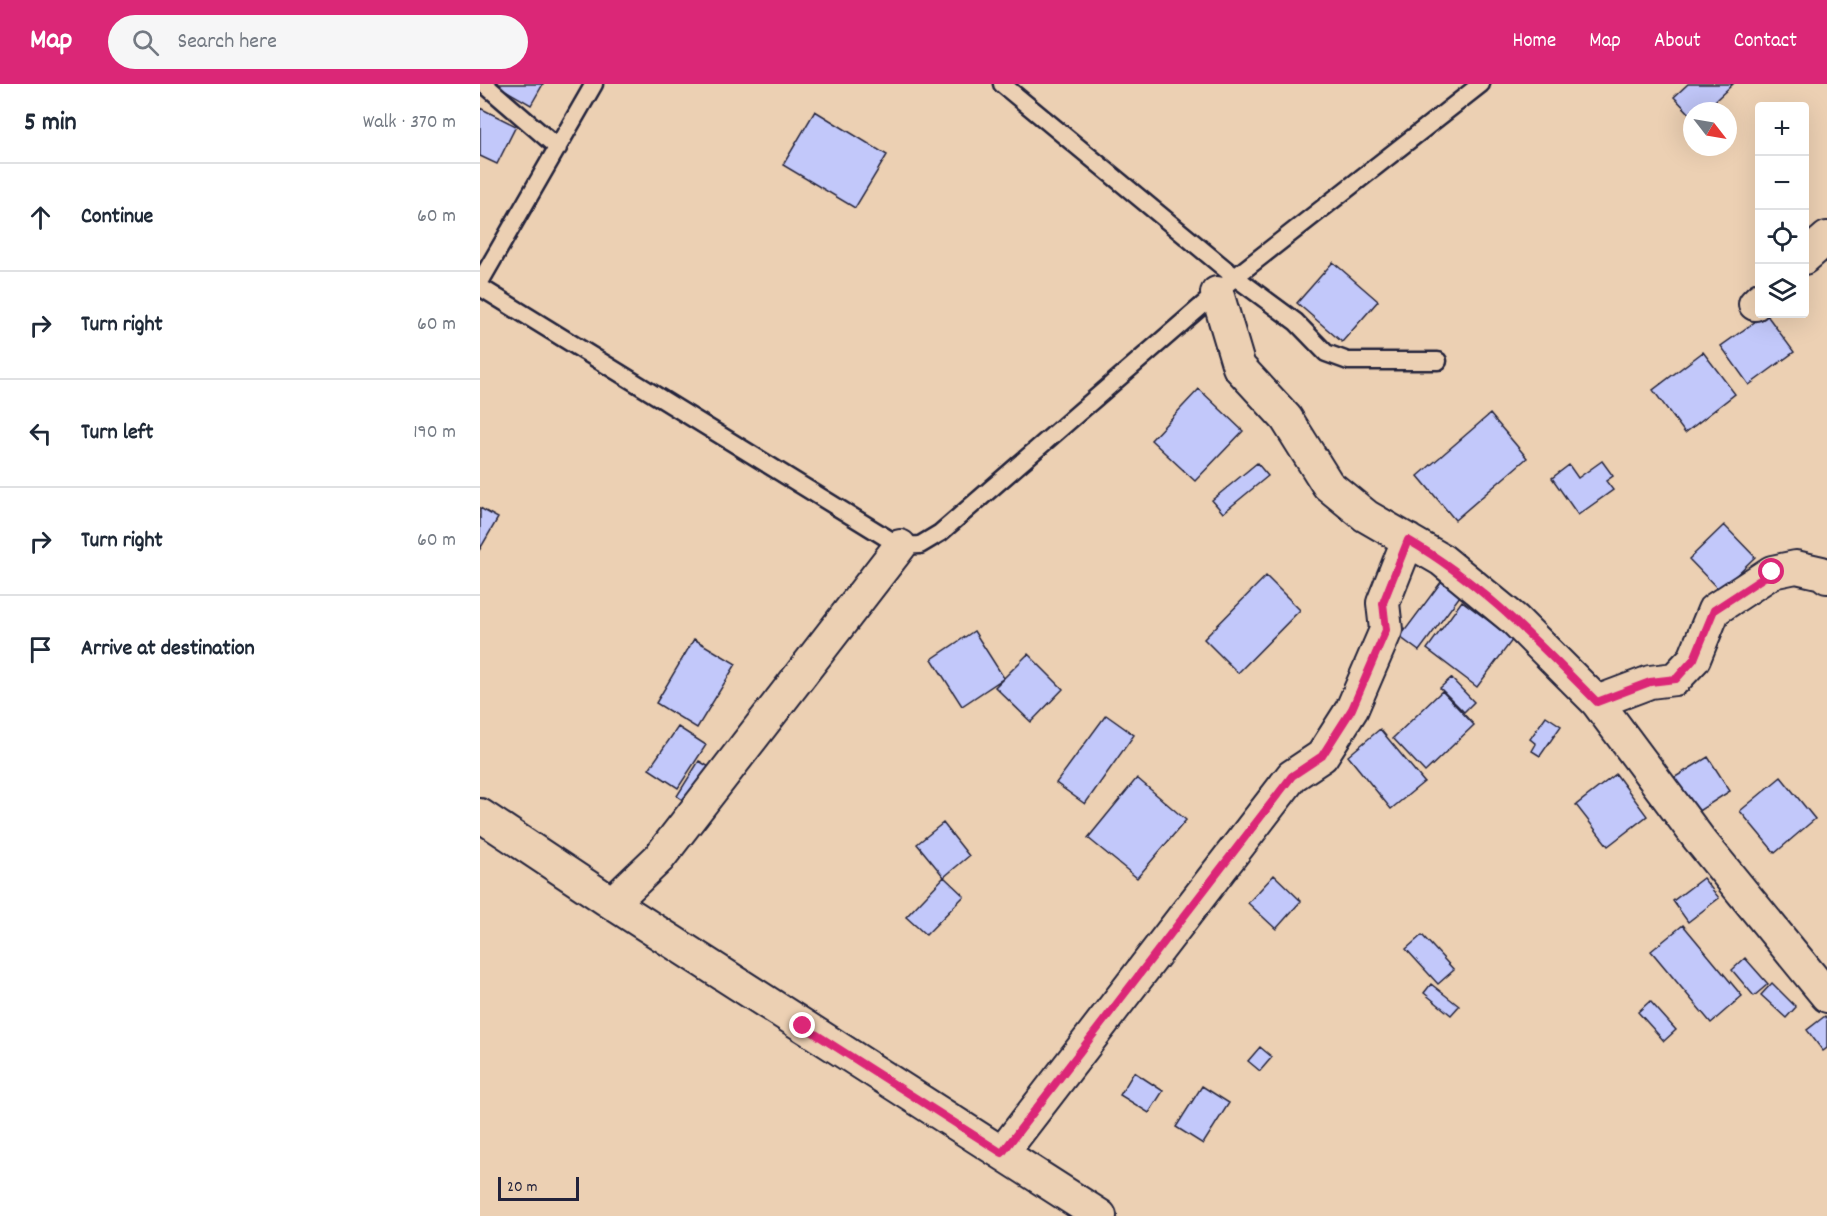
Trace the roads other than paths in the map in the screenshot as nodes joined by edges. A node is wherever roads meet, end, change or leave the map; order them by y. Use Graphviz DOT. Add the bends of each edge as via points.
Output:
graph roads {
  1 [pos="484,84"];
  2 [pos="594,84"];
  3 [pos="1002,84"];
  4 [pos="1481,84"];
  5 [pos="558,148"];
  6 [pos="1827,238"];
  7 [pos="1809,254"];
  8 [pos="480,284"];
  9 [pos="1226,285"];
  10 [pos="1438,361"];
  11 [pos="1408,540"];
  12 [pos="900,546"];
  13 [pos="1827,577"];
  14 [pos="1597,702"];
  15 [pos="480,815"];
  16 [pos="612,903"];
  17 [pos="1827,996"];
  18 [pos="1002,1153"];
  19 [pos="1100,1216"];
  1 -- 5 [label="lane"];
  2 -- 5 [label="lane"];
  3 -- 9 [label="lane"];
  4 -- 9 [label="lane"];
  5 -- 8 [label="lane"];
  6 -- 7 [label="street"];
  8 -- 12 [label="lane"];
  9 -- 10 [label="lane" via="1296,322 1326,353 1348,361"];
  9 -- 11 [label="street" via="1239,367 1286,418 1328,485 1366,516"];
  9 -- 12 [label="lane" via="940,533 920,545"];
  11 -- 14 [label="street" via="1442,560 1515,620"];
  11 -- 18 [label="street" via="1383,603 1386,630 1352,709 1322,756 1292,776"];
  12 -- 16 [label="street" via="659,858"];
  13 -- 14 [label="street" via="1796,567 1772,572 1714,610 1694,659 1676,679 1650,682"];
  14 -- 17 [label="street" via="1699,839"];
  15 -- 16 [label="street"];
  16 -- 18 [label="street"];
  18 -- 19 [label="street"];
}
